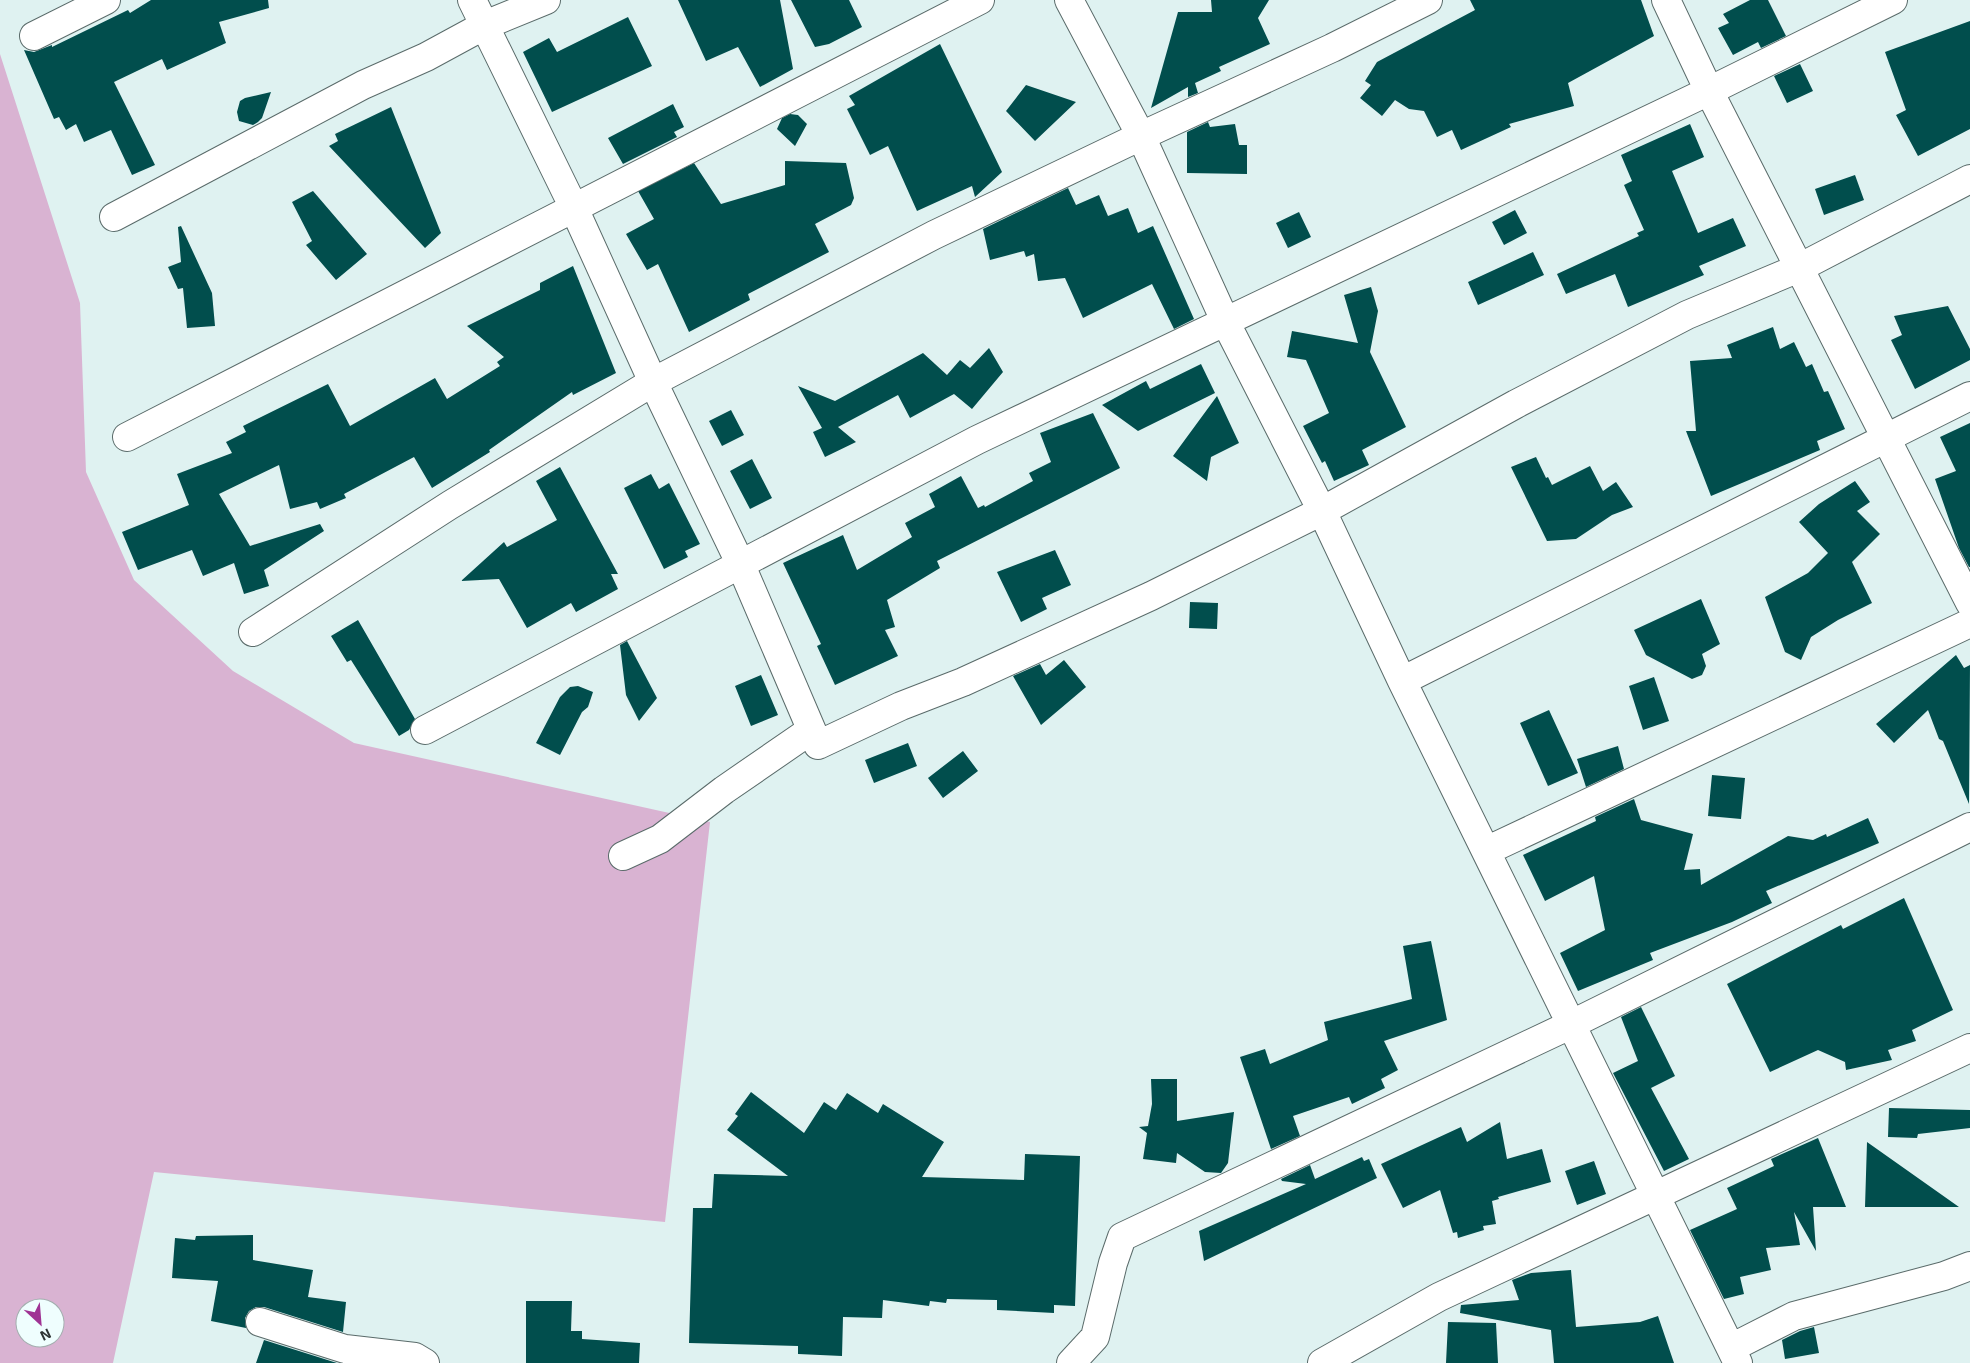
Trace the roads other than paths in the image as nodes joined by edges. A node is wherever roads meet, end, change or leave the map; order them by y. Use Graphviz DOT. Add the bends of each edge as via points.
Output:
graph roads {
  1 [pos="106,0"];
  2 [pos="472,0"];
  3 [pos="546,0"];
  4 [pos="980,0"];
  5 [pos="1069,0"];
  6 [pos="1428,0"];
  7 [pos="1666,0"];
  8 [pos="1893,0"];
  9 [pos="485,26"];
  10 [pos="34,36"];
  11 [pos="1709,91"];
  12 [pos="1140,136"];
  13 [pos="1970,179"];
  14 [pos="572,206"];
  15 [pos="114,217"];
  16 [pos="1799,268"];
  17 [pos="1226,323"];
  18 [pos="652,382"];
  19 [pos="1970,396"];
  20 [pos="127,436"];
  21 [pos="1885,438"];
  22 [pos="1322,511"];
  23 [pos="740,563"];
  24 [pos="1970,603"];
  25 [pos="1970,623"];
  26 [pos="253,632"];
  27 [pos="1402,681"];
  28 [pos="425,730"];
  29 [pos="811,730"];
  30 [pos="1970,827"];
  31 [pos="1486,851"];
  32 [pos="623,856"];
  33 [pos="1570,1025"];
  34 [pos="1970,1048"];
  35 [pos="1655,1195"];
  36 [pos="1970,1266"];
  37 [pos="260,1322"];
  38 [pos="1735,1356"];
  39 [pos="424,1363"];
  40 [pos="1071,1363"];
  41 [pos="1322,1363"];
  1 -- 10 [label="street"];
  2 -- 9 [label="street"];
  3 -- 9 [label="street"];
  4 -- 14 [label="street"];
  5 -- 12 [label="street"];
  6 -- 12 [label="street"];
  7 -- 11 [label="street"];
  8 -- 11 [label="street"];
  9 -- 14 [label="street"];
  9 -- 15 [label="street" via="363,85"];
  11 -- 16 [label="street"];
  11 -- 17 [label="street"];
  12 -- 17 [label="street"];
  12 -- 18 [label="street" via="934,236"];
  13 -- 16 [label="street"];
  14 -- 18 [label="street"];
  14 -- 20 [label="street" via="506,243"];
  16 -- 21 [label="street"];
  16 -- 22 [label="street" via="1678,320 1516,404"];
  17 -- 22 [label="street"];
  17 -- 23 [label="street" via="977,440"];
  18 -- 23 [label="street"];
  18 -- 26 [label="street" via="450,505"];
  19 -- 21 [label="street"];
  21 -- 24 [label="street"];
  21 -- 27 [label="street"];
  22 -- 27 [label="street"];
  22 -- 29 [label="street" via="1142,600 818,745"];
  23 -- 28 [label="street"];
  23 -- 29 [label="street"];
  25 -- 31 [label="street"];
  27 -- 31 [label="street"];
  29 -- 32 [label="street" via="660,839"];
  30 -- 33 [label="street"];
  31 -- 33 [label="street"];
  33 -- 35 [label="street"];
  33 -- 40 [label="street" via="1122,1238 1095,1337"];
  34 -- 35 [label="street"];
  35 -- 38 [label="street"];
  35 -- 41 [label="street" via="1439,1297"];
  36 -- 38 [label="street" via="1944,1276 1794,1316"];
  37 -- 39 [label="street" via="345,1349 415,1357"];
}
